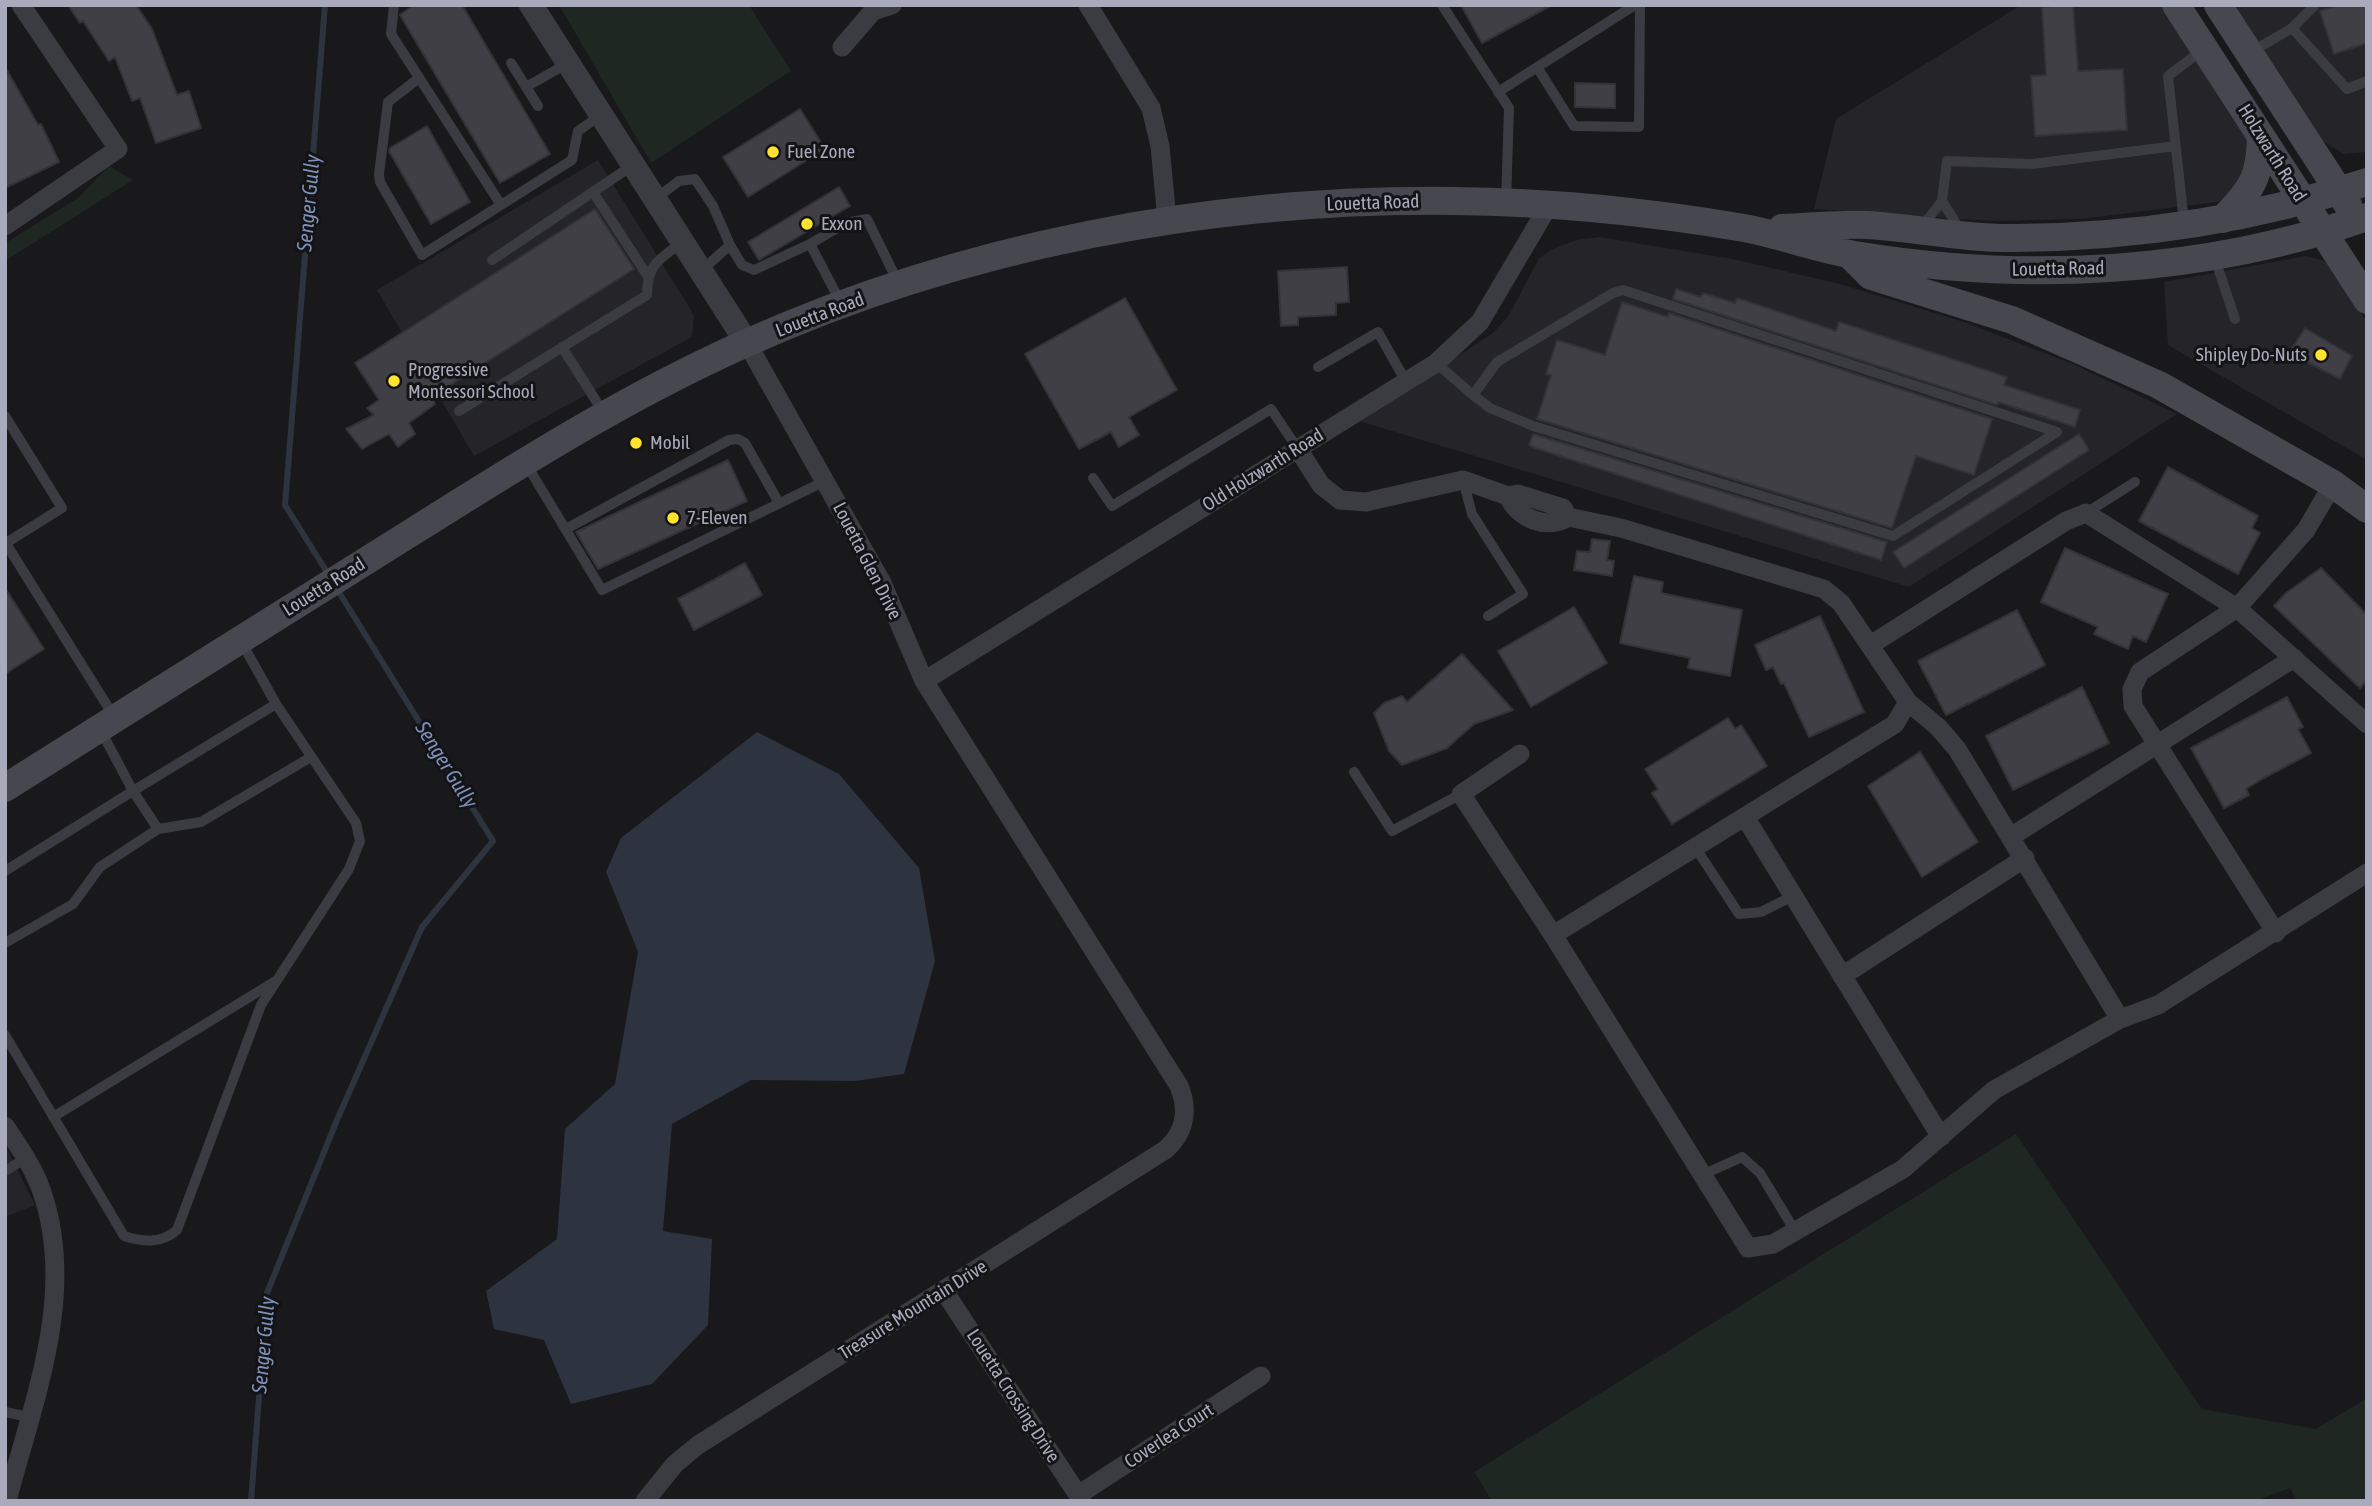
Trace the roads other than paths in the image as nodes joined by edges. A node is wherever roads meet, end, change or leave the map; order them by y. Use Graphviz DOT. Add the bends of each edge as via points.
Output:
graph roads {
  1 [pos="21,5"];
  2 [pos="394,5"];
  3 [pos="531,5"];
  4 [pos="1088,5"];
  5 [pos="1442,5"];
  6 [pos="1635,5"];
  7 [pos="1640,5"];
  8 [pos="2176,5"];
  9 [pos="2218,5"];
  10 [pos="2315,5"];
  11 [pos="878,7"];
  12 [pos="2292,28"];
  13 [pos="842,47"];
  14 [pos="2204,49"];
  15 [pos="2249,53"];
  16 [pos="512,63"];
  17 [pos="568,63"];
  18 [pos="1537,67"];
  19 [pos="419,78"];
  20 [pos="2367,81"];
  21 [pos="526,86"];
  22 [pos="1498,92"];
  23 [pos="538,106"];
  24 [pos="601,115"];
  25 [pos="2261,137"];
  26 [pos="2176,146"];
  27 [pos="633,165"];
  28 [pos="2367,182"];
  29 [pos="2339,191"];
  30 [pos="593,192"];
  31 [pos="655,200"];
  32 [pos="1942,201"];
  33 [pos="2302,201"];
  34 [pos="1506,203"];
  35 [pos="501,205"];
  36 [pos="1549,205"];
  37 [pos="1167,219"];
  38 [pos="2223,219"];
  39 [pos="2364,224"];
  40 [pos="2184,225"];
  41 [pos="5,226"];
  42 [pos="1748,229"];
  43 [pos="1919,231"];
  44 [pos="2323,232"];
  45 [pos="1962,235"];
  46 [pos="682,242"];
  47 [pos="810,244"];
  48 [pos="730,245"];
  49 [pos="1850,255"];
  50 [pos="2214,255"];
  51 [pos="492,260"];
  52 [pos="701,271"];
  53 [pos="647,275"];
  54 [pos="900,286"];
  55 [pos="2367,300"];
  56 [pos="843,306"];
  57 [pos="2235,319"];
  58 [pos="747,343"];
  59 [pos="562,347"];
  60 [pos="1436,363"];
  61 [pos="1318,366"];
  62 [pos="1405,380"];
  63 [pos="1473,395"];
  64 [pos="459,411"];
  65 [pos="605,414"];
  66 [pos="5,416"];
  67 [pos="1298,449"];
  68 [pos="525,462"];
  69 [pos="1093,478"];
  70 [pos="1463,480"];
  71 [pos="825,481"];
  72 [pos="2135,482"];
  73 [pos="2333,484"];
  74 [pos="779,503"];
  75 [pos="2367,509"];
  76 [pos="2087,513"];
  77 [pos="566,530"];
  78 [pos="6,543"];
  79 [pos="2237,608"];
  80 [pos="1488,616"];
  81 [pos="240,640"];
  82 [pos="1871,644"];
  83 [pos="2294,658"];
  84 [pos="924,681"];
  85 [pos="1908,702"];
  86 [pos="276,704"];
  87 [pos="2367,723"];
  88 [pos="107,724"];
  89 [pos="2157,744"];
  90 [pos="1520,754"];
  91 [pos="311,757"];
  92 [pos="1354,772"];
  93 [pos="5,788"];
  94 [pos="133,791"];
  95 [pos="1461,793"];
  96 [pos="1745,817"];
  97 [pos="158,829"];
  98 [pos="2012,836"];
  99 [pos="1695,847"];
  100 [pos="2025,858"];
  101 [pos="5,871"];
  102 [pos="2367,873"];
  103 [pos="1793,896"];
  104 [pos="2276,933"];
  105 [pos="1553,935"];
  106 [pos="5,943"];
  107 [pos="1842,976"];
  108 [pos="278,979"];
  109 [pos="2120,1019"];
  110 [pos="5,1035"];
  111 [pos="54,1117"];
  112 [pos="1183,1124"];
  113 [pos="5,1126"];
  114 [pos="1941,1137"];
  115 [pos="26,1158"];
  116 [pos="5,1171"];
  117 [pos="1702,1175"];
  118 [pos="1795,1231"];
  119 [pos="944,1291"];
  120 [pos="1261,1376"];
  121 [pos="5,1412"];
  122 [pos="29,1417"];
  123 [pos="1080,1498"];
  124 [pos="7,1501"];
  125 [pos="645,1501"];
  1 -- 41 [label="street" via="118,149"];
  2 -- 19 [label="lane" via="391,34"];
  3 -- 17 [label="street, Louetta Glen Drive"];
  4 -- 37 [label="street" via="1151,108"];
  5 -- 22 [label="lane"];
  6 -- 18 [label="lane"];
  7 -- 18 [label="lane" via="1639,127 1574,126"];
  8 -- 14 [label="main road, Holzwarth Road"];
  9 -- 15 [label="main road, Holzwarth Road"];
  10 -- 12 [label="lane"];
  11 -- 13 [label="street"];
  12 -- 15 [label="lane"];
  12 -- 20 [label="lane" via="2347,89"];
  14 -- 25 [label="main road, Holzwarth Road"];
  14 -- 26 [label="lane" via="2168,76"];
  15 -- 29 [label="main road, Holzwarth Road"];
  16 -- 21 [label="lane"];
  17 -- 21 [label="lane"];
  17 -- 24 [label="street, Louetta Glen Drive"];
  18 -- 22 [label="lane"];
  19 -- 35 [label="lane"];
  19 -- 35 [label="lane" via="388,102 379,174 422,255"];
  21 -- 23 [label="lane"];
  22 -- 34 [label="lane" via="1509,108"];
  24 -- 27 [label="street, Louetta Glen Drive"];
  24 -- 35 [label="lane" via="578,131 572,160"];
  25 -- 33 [label="main road, Holzwarth Road"];
  25 -- 38 [label="main road" via="2257,179"];
  26 -- 32 [label="lane" via="2032,164 1947,161"];
  26 -- 40 [label="lane"];
  27 -- 30 [label="lane"];
  27 -- 31 [label="street, Louetta Glen Drive"];
  28 -- 29 [label="main road, Louetta Road"];
  29 -- 33 [label="main road, Louetta Road"];
  29 -- 39 [label="main road, Holzwarth Road"];
  30 -- 51 [label="lane"];
  30 -- 53 [label="lane"];
  31 -- 46 [label="street, Louetta Glen Drive"];
  31 -- 48 [label="lane" via="679,181 695,179"];
  32 -- 43 [label="lane"];
  32 -- 45 [label="lane"];
  33 -- 38 [label="main road, Louetta Road"];
  33 -- 44 [label="main road, Holzwarth Road"];
  34 -- 36 [label="main road, Louetta Road"];
  34 -- 37 [label="main road, Louetta Road" via="1298,206"];
  36 -- 42 [label="main road, Louetta Road"];
  36 -- 60 [label="street, Old Holzwarth Road" via="1480,322"];
  37 -- 54 [label="main road, Louetta Road" via="1034,245"];
  38 -- 40 [label="main road, Louetta Road"];
  39 -- 44 [label="main road, Louetta Road"];
  40 -- 45 [label="main road, Louetta Road" via="2087,236"];
  42 -- 43 [label="main road, Louetta Road" via="1866,225"];
  42 -- 49 [label="main road, Louetta Road"];
  43 -- 45 [label="main road, Louetta Road"];
  44 -- 50 [label="main road, Louetta Road"];
  44 -- 55 [label="main road, Holzwarth Road"];
  46 -- 52 [label="street, Louetta Glen Drive"];
  46 -- 53 [label="lane"];
  47 -- 48 [label="lane" via="754,270 742,265"];
  47 -- 54 [label="lane" via="846,223 867,219"];
  47 -- 56 [label="lane"];
  48 -- 52 [label="lane"];
  49 -- 50 [label="main road, Louetta Road" via="2012,271 2137,267"];
  49 -- 73 [label="main road" via="1871,276 2012,320 2159,385"];
  50 -- 57 [label="lane"];
  52 -- 58 [label="street, Louetta Glen Drive"];
  53 -- 59 [label="lane" via="647,295"];
  54 -- 56 [label="main road, Louetta Road"];
  56 -- 58 [label="main road, Louetta Road"];
  58 -- 65 [label="main road, Louetta Road"];
  58 -- 71 [label="street, Louetta Glen Drive"];
  59 -- 64 [label="lane"];
  59 -- 65 [label="lane"];
  60 -- 62 [label="street, Old Holzwarth Road"];
  60 -- 63 [label="lane"];
  61 -- 62 [label="lane" via="1378,332"];
  62 -- 67 [label="street, Old Holzwarth Road"];
  63 -- 63 [label="lane" via="1497,362 1623,290 2057,432 1893,537 1533,426 1490,408"];
  65 -- 68 [label="main road, Louetta Road"];
  66 -- 78 [label="lane" via="62,508"];
  67 -- 69 [label="lane" via="1271,409 1112,506"];
  67 -- 70 [label="street" via="1321,485 1340,500 1366,502"];
  67 -- 84 [label="street, Old Holzwarth Road"];
  68 -- 77 [label="lane"];
  68 -- 81 [label="main road, Louetta Road"];
  70 -- 80 [label="lane" via="1472,514 1523,594"];
  70 -- 82 [label="street" via="1563,508 1568,517 1621,528 1824,589 1841,603"];
  71 -- 74 [label="lane"];
  71 -- 84 [label="street, Louetta Glen Drive" via="882,583"];
  72 -- 76 [label="lane"];
  73 -- 75 [label="main road"];
  73 -- 79 [label="street" via="2306,530"];
  74 -- 77 [label="lane" via="603,590"];
  74 -- 77 [label="lane" via="745,443 729,440"];
  76 -- 79 [label="street"];
  76 -- 82 [label="street" via="2066,521"];
  78 -- 88 [label="lane"];
  79 -- 83 [label="street"];
  79 -- 89 [label="street" via="2140,672 2132,689 2133,706"];
  81 -- 86 [label="lane"];
  81 -- 88 [label="main road, Louetta Road"];
  82 -- 85 [label="street"];
  83 -- 87 [label="street"];
  83 -- 89 [label="street"];
  84 -- 112 [label="street, Louetta Glen Drive" via="1179,1086 1184,1097"];
  85 -- 96 [label="street" via="1895,724"];
  85 -- 98 [label="street" via="1957,748"];
  86 -- 91 [label="lane"];
  86 -- 94 [label="lane"];
  88 -- 93 [label="main road, Louetta Road"];
  88 -- 94 [label="lane"];
  89 -- 98 [label="street"];
  89 -- 104 [label="street"];
  90 -- 95 [label="street"];
  91 -- 97 [label="lane" via="201,822"];
  91 -- 108 [label="lane" via="356,822 360,841 349,869"];
  92 -- 95 [label="lane" via="1392,831"];
  94 -- 97 [label="lane"];
  94 -- 101 [label="lane"];
  95 -- 105 [label="street"];
  96 -- 99 [label="street"];
  96 -- 103 [label="street"];
  97 -- 106 [label="lane" via="100,867 73,904"];
  98 -- 100 [label="street"];
  99 -- 103 [label="lane" via="1739,914 1760,912"];
  99 -- 105 [label="street"];
  100 -- 107 [label="street"];
  100 -- 109 [label="street"];
  102 -- 104 [label="street"];
  103 -- 107 [label="street"];
  104 -- 109 [label="street" via="2158,1005"];
  105 -- 117 [label="street"];
  107 -- 114 [label="street"];
  108 -- 111 [label="lane"];
  108 -- 111 [label="lane" via="261,1005 177,1230 169,1237 141,1241 124,1236"];
  109 -- 114 [label="street" via="1994,1090"];
  110 -- 111 [label="lane"];
  112 -- 119 [label="street, Treasure Mountain Drive" via="1165,1150"];
  113 -- 115 [label="street"];
  114 -- 118 [label="street" via="1903,1169"];
  115 -- 116 [label="lane"];
  115 -- 122 [label="street" via="49,1218 56,1287"];
  117 -- 118 [label="lane" via="1742,1157 1760,1173"];
  117 -- 118 [label="street" via="1748,1248 1773,1244"];
  119 -- 123 [label="street, Louetta Crossing Drive"];
  119 -- 125 [label="street, Treasure Mountain Drive" via="698,1445 675,1464"];
  120 -- 123 [label="street, Coverlea Court"];
  121 -- 122 [label="lane"];
  122 -- 124 [label="street"];
}
